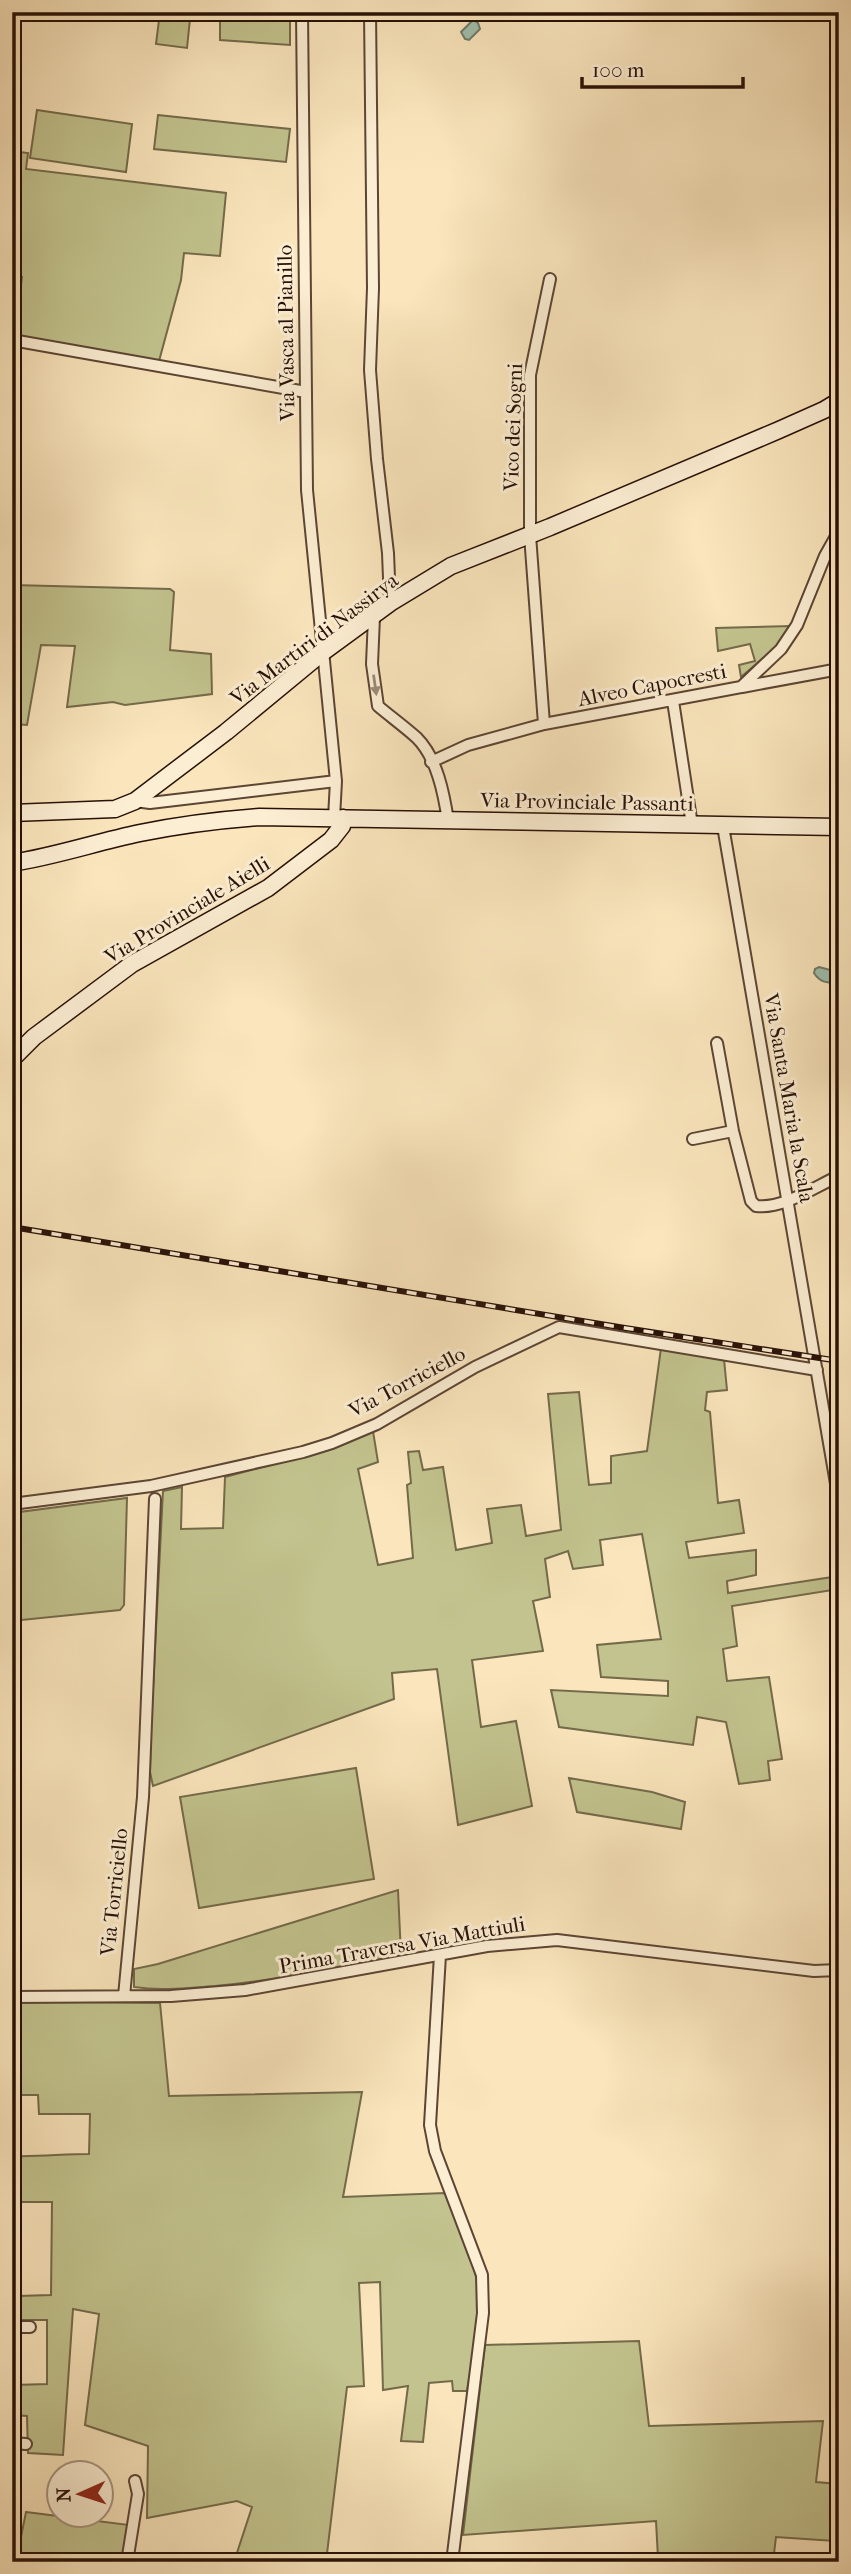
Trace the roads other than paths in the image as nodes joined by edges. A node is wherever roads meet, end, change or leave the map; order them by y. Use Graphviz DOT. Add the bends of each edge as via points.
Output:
graph roads {
  1 [pos="302,12"];
  2 [pos="370,12"];
  3 [pos="550,279"];
  4 [pos="12,340"];
  5 [pos="306,391"];
  6 [pos="839,401"];
  7 [pos="839,531"];
  8 [pos="530,535"];
  9 [pos="390,603"];
  10 [pos="374,617"];
  11 [pos="323,652"];
  12 [pos="839,669"];
  13 [pos="741,687"];
  14 [pos="673,701"];
  15 [pos="544,724"];
  16 [pos="431,762"];
  17 [pos="336,781"];
  18 [pos="135,801"];
  19 [pos="12,813"];
  20 [pos="339,818"];
  21 [pos="448,821"];
  22 [pos="692,825"];
  23 [pos="723,826"];
  24 [pos="839,827"];
  25 [pos="12,863"];
  26 [pos="717,1043"];
  27 [pos="12,1059"];
  28 [pos="733,1130"];
  29 [pos="693,1139"];
  30 [pos="839,1176"];
  31 [pos="787,1200"];
  32 [pos="817,1370"];
  33 [pos="155,1499"];
  34 [pos="839,1501"];
  35 [pos="12,1504"];
  36 [pos="440,1955"];
  37 [pos="839,1970"];
  38 [pos="124,1996"];
  39 [pos="12,1997"];
  40 [pos="12,2326"];
  41 [pos="30,2327"];
  42 [pos="12,2443"];
  43 [pos="26,2444"];
  44 [pos="135,2482"];
  45 [pos="127,2562"];
  46 [pos="452,2562"];
  1 -- 5 [label="street, Via Vasca al Pianillo"];
  2 -- 9 [label="street" via="370,370"];
  3 -- 8 [label="street, Vico dei Sogni" via="530,375"];
  4 -- 5 [label="street"];
  5 -- 11 [label="street, Via Vasca al Pianillo" via="307,490"];
  6 -- 8 [label="street, Via Martiri di Nassirya"];
  7 -- 13 [label="street, Alveo Capocresti" via="797,625 781,649"];
  8 -- 9 [label="street, Via Martiri di Nassirya" via="451,566"];
  8 -- 15 [label="street, Vico dei Sogni"];
  9 -- 10 [label="street, Via Martiri di Nassirya"];
  10 -- 11 [label="street, Via Martiri di Nassirya"];
  10 -- 16 [label="street, one-way" via="372,664 378,706 418,739"];
  11 -- 17 [label="street, Via Vasca al Pianillo"];
  11 -- 18 [label="street, Via Martiri di Nassirya"];
  12 -- 13 [label="street"];
  13 -- 14 [label="street, Alveo Capocresti"];
  14 -- 15 [label="street, Alveo Capocresti"];
  14 -- 22 [label="street"];
  15 -- 16 [label="street, Alveo Capocresti" via="468,745"];
  16 -- 21 [label="street"];
  17 -- 18 [label="street"];
  17 -- 20 [label="street, Via Vasca al Pianillo"];
  18 -- 19 [label="street, Via Martiri di Nassirya" via="115,809"];
  20 -- 21 [label="street, Via Provinciale Passanti"];
  20 -- 25 [label="street, Via Provinciale Passanti" via="220,820"];
  20 -- 27 [label="street, Via Provinciale Aielli" via="342,827 331,840 268,888 132,964 34,1037"];
  21 -- 22 [label="street, Via Provinciale Passanti"];
  22 -- 23 [label="street, Via Provinciale Passanti"];
  23 -- 24 [label="street, Via Provinciale Passanti"];
  23 -- 31 [label="street, Via Santa Maria la Scala"];
  26 -- 28 [label="street"];
  28 -- 29 [label="street"];
  28 -- 31 [label="street" via="751,1201 762,1207"];
  30 -- 31 [label="street"];
  31 -- 32 [label="street, Via Santa Maria la Scala"];
  32 -- 34 [label="street, Via Santa Maria la Scala"];
  32 -- 35 [label="street, Via Torriciello" via="559,1327 475,1367 377,1424 322,1446 151,1486"];
  33 -- 38 [label="street, Via Torriciello" via="143,1797"];
  36 -- 37 [label="street, Prima Traversa Via Mattiuli" via="487,1946 574,1940 814,1971"];
  36 -- 38 [label="street, Prima Traversa Via Mattiuli" via="245,1990"];
  36 -- 46 [label="street" via="430,2125 435,2151 482,2275 483,2313"];
  38 -- 39 [label="street, Prima Traversa Via Mattiuli"];
  40 -- 41 [label="street"];
  42 -- 43 [label="street"];
  44 -- 45 [label="street" via="138,2494"];
}
